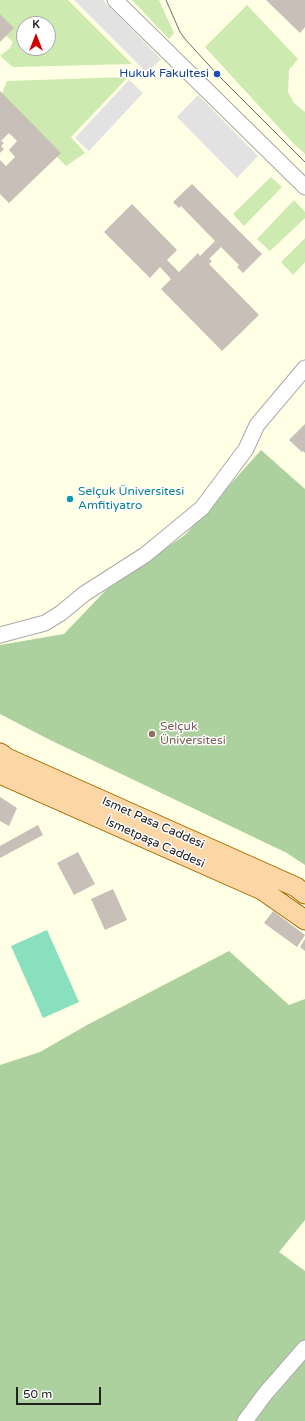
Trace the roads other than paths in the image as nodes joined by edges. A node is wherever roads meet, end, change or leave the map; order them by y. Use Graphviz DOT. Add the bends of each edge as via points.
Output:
graph roads {
  1 [pos="115,0"];
  2 [pos="305,187"];
  3 [pos="305,368"];
  4 [pos="0,635"];
  5 [pos="0,753"];
  6 [pos="0,774"];
  7 [pos="305,894"];
  8 [pos="305,920"];
  9 [pos="305,1348"];
  10 [pos="245,1421"];
  1 -- 2 [label="street"];
  3 -- 4 [label="street" via="257,425 246,449 202,508 145,555 84,594 56,616 39,625"];
  5 -- 7 [label="main road, Ismet Pasa Caddesi" via="296,887"];
  6 -- 8 [label="main road, İsmetpaşa Caddesi" via="262,890"];
  9 -- 10 [label="street"];
}
